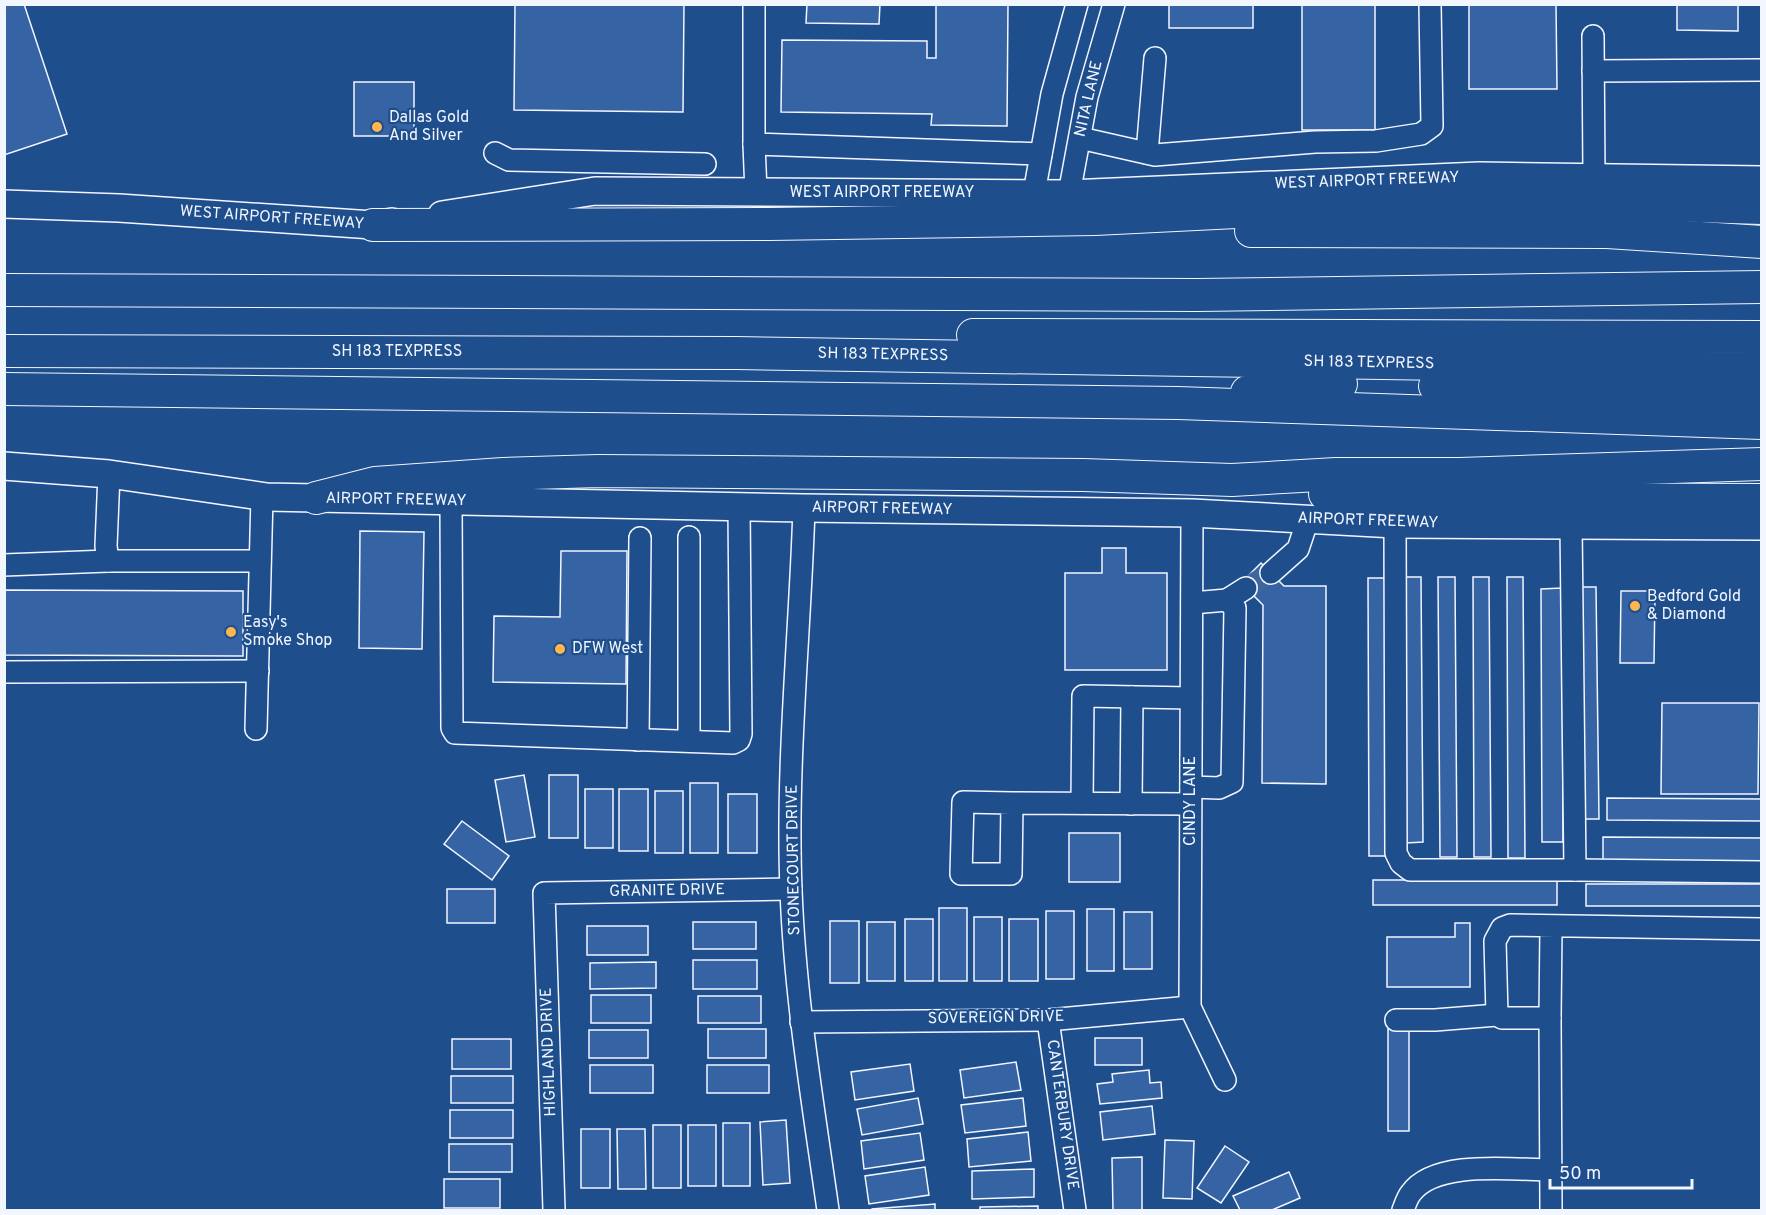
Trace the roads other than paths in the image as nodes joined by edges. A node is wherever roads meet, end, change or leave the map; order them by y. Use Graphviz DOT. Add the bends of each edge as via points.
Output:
graph roads {
  1 [pos="754,4"];
  2 [pos="1077,4"];
  3 [pos="1114,4"];
  4 [pos="1430,4"];
  5 [pos="1593,36"];
  6 [pos="1155,58"];
  7 [pos="1761,70"];
  8 [pos="1593,71"];
  9 [pos="1080,138"];
  10 [pos="754,144"];
  11 [pos="495,153"];
  12 [pos="1147,153"];
  13 [pos="1041,154"];
  14 [pos="705,164"];
  15 [pos="1594,177"];
  16 [pos="1761,180"];
  17 [pos="756,192"];
  18 [pos="1034,193"];
  19 [pos="1070,194"];
  20 [pos="4,204"];
  21 [pos="1761,208"];
  22 [pos="770,224"];
  23 [pos="373,225"];
  24 [pos="1761,242"];
  25 [pos="1761,287"];
  26 [pos="4,290"];
  27 [pos="4,333"];
  28 [pos="1761,337"];
  29 [pos="4,351"];
  30 [pos="1761,369"];
  31 [pos="4,389"];
  32 [pos="1761,393"];
  33 [pos="1178,403"];
  34 [pos="1761,423"];
  35 [pos="1761,464"];
  36 [pos="4,466"];
  37 [pos="109,474"];
  38 [pos="1232,480"];
  39 [pos="262,496"];
  40 [pos="316,498"];
  41 [pos="1761,500"];
  42 [pos="451,501"];
  43 [pos="739,507"];
  44 [pos="804,508"];
  45 [pos="1192,513"];
  46 [pos="1308,519"];
  47 [pos="1395,524"];
  48 [pos="1571,525"];
  49 [pos="1761,526"];
  50 [pos="689,537"];
  51 [pos="640,538"];
  52 [pos="108,561"];
  53 [pos="260,561"];
  54 [pos="4,566"];
  55 [pos="1271,573"];
  56 [pos="1246,588"];
  57 [pos="1227,600"];
  58 [pos="1192,603"];
  59 [pos="258,671"];
  60 [pos="4,672"];
  61 [pos="1132,697"];
  62 [pos="1191,698"];
  63 [pos="256,729"];
  64 [pos="638,740"];
  65 [pos="689,741"];
  66 [pos="1191,796"];
  67 [pos="1012,803"];
  68 [pos="1082,803"];
  69 [pos="1131,804"];
  70 [pos="1575,870"];
  71 [pos="1761,872"];
  72 [pos="791,889"];
  73 [pos="544,893"];
  74 [pos="1551,927"];
  75 [pos="1761,929"];
  76 [pos="1190,1006"];
  77 [pos="1497,1015"];
  78 [pos="1550,1018"];
  79 [pos="1048,1020"];
  80 [pos="1396,1020"];
  81 [pos="801,1022"];
  82 [pos="1225,1080"];
  83 [pos="1551,1170"];
  84 [pos="554,1210"];
  85 [pos="828,1210"];
  86 [pos="1075,1210"];
  87 [pos="1403,1210"];
  88 [pos="1551,1210"];
  1 -- 10 [label="street"];
  2 -- 13 [label="street" via="1052,94"];
  3 -- 9 [label="street, NITA LANE" via="1087,97"];
  4 -- 12 [label="street" via="1432,126 1420,134 1376,141"];
  5 -- 8 [label="street"];
  6 -- 12 [label="street"];
  7 -- 8 [label="street"];
  8 -- 15 [label="street"];
  9 -- 12 [label="street"];
  9 -- 19 [label="street, NITA LANE"];
  10 -- 13 [label="street"];
  10 -- 17 [label="street"];
  11 -- 14 [label="street" via="509,160"];
  13 -- 18 [label="street"];
  15 -- 16 [label="main road, WEST AIRPORT FREEWAY"];
  15 -- 19 [label="main road, WEST AIRPORT FREEWAY" via="1479,176"];
  17 -- 18 [label="main road, WEST AIRPORT FREEWAY"];
  17 -- 23 [label="main road, WEST AIRPORT FREEWAY" via="595,191"];
  18 -- 19 [label="main road, WEST AIRPORT FREEWAY"];
  20 -- 23 [label="main road, WEST AIRPORT FREEWAY"];
  21 -- 22 [label="highway" via="1603,202 1396,204 1095,219"];
  22 -- 23 [label="highway"];
  22 -- 24 [label="highway" via="1606,232"];
  25 -- 26 [label="highway" via="1208,295"];
  27 -- 28 [label="highway, SH 183 TEXPRESS"];
  29 -- 30 [label="highway, SH 183 TEXPRESS" via="724,352"];
  31 -- 33 [label="highway"];
  32 -- 33 [label="highway" via="1300,384"];
  33 -- 34 [label="highway"];
  35 -- 38 [label="highway"];
  36 -- 37 [label="main road, AIRPORT FREEWAY"];
  37 -- 39 [label="main road, AIRPORT FREEWAY"];
  37 -- 52 [label="street"];
  38 -- 40 [label="highway" via="598,471 375,483"];
  38 -- 41 [label="highway" via="1339,496"];
  39 -- 40 [label="main road, AIRPORT FREEWAY"];
  39 -- 53 [label="street"];
  40 -- 42 [label="main road, AIRPORT FREEWAY"];
  42 -- 43 [label="main road, AIRPORT FREEWAY"];
  42 -- 64 [label="street" via="455,733"];
  43 -- 44 [label="main road, AIRPORT FREEWAY"];
  43 -- 65 [label="street" via="741,734 733,742"];
  44 -- 45 [label="main road, AIRPORT FREEWAY"];
  44 -- 72 [label="street, STONECOURT DRIVE"];
  45 -- 46 [label="main road, AIRPORT FREEWAY"];
  45 -- 58 [label="street, CINDY LANE"];
  46 -- 47 [label="main road, AIRPORT FREEWAY"];
  46 -- 55 [label="street" via="1298,549"];
  47 -- 48 [label="main road, AIRPORT FREEWAY"];
  47 -- 70 [label="street" via="1396,853 1401,863 1410,870"];
  48 -- 49 [label="main road, AIRPORT FREEWAY"];
  48 -- 70 [label="street"];
  50 -- 65 [label="street"];
  51 -- 64 [label="street"];
  52 -- 53 [label="street"];
  52 -- 54 [label="street"];
  53 -- 59 [label="street"];
  56 -- 57 [label="street"];
  57 -- 58 [label="street"];
  57 -- 66 [label="street" via="1235,608 1232,782"];
  58 -- 62 [label="street, CINDY LANE"];
  59 -- 60 [label="street"];
  59 -- 63 [label="street"];
  61 -- 62 [label="street"];
  61 -- 68 [label="street" via="1083,696"];
  61 -- 69 [label="street"];
  62 -- 66 [label="street, CINDY LANE"];
  64 -- 65 [label="street"];
  66 -- 69 [label="street"];
  66 -- 76 [label="street, CINDY LANE"];
  67 -- 68 [label="street"];
  68 -- 69 [label="street"];
  70 -- 71 [label="street"];
  72 -- 73 [label="street, GRANITE DRIVE"];
  72 -- 81 [label="street, STONECOURT DRIVE"];
  73 -- 84 [label="street, HIGHLAND DRIVE"];
  74 -- 75 [label="street"];
  74 -- 77 [label="street" via="1510,926 1497,933"];
  74 -- 78 [label="street"];
  76 -- 79 [label="street, SOVEREIGN DRIVE"];
  76 -- 82 [label="street, CINDY LANE"];
  77 -- 78 [label="street"];
  77 -- 80 [label="street"];
  78 -- 83 [label="street"];
  79 -- 81 [label="street, SOVEREIGN DRIVE"];
  79 -- 86 [label="street, CANTERBURY DRIVE"];
  81 -- 85 [label="street, STONECOURT DRIVE"];
  83 -- 87 [label="street" via="1463,1170 1441,1174 1411,1193"];
  83 -- 88 [label="street"];
}
